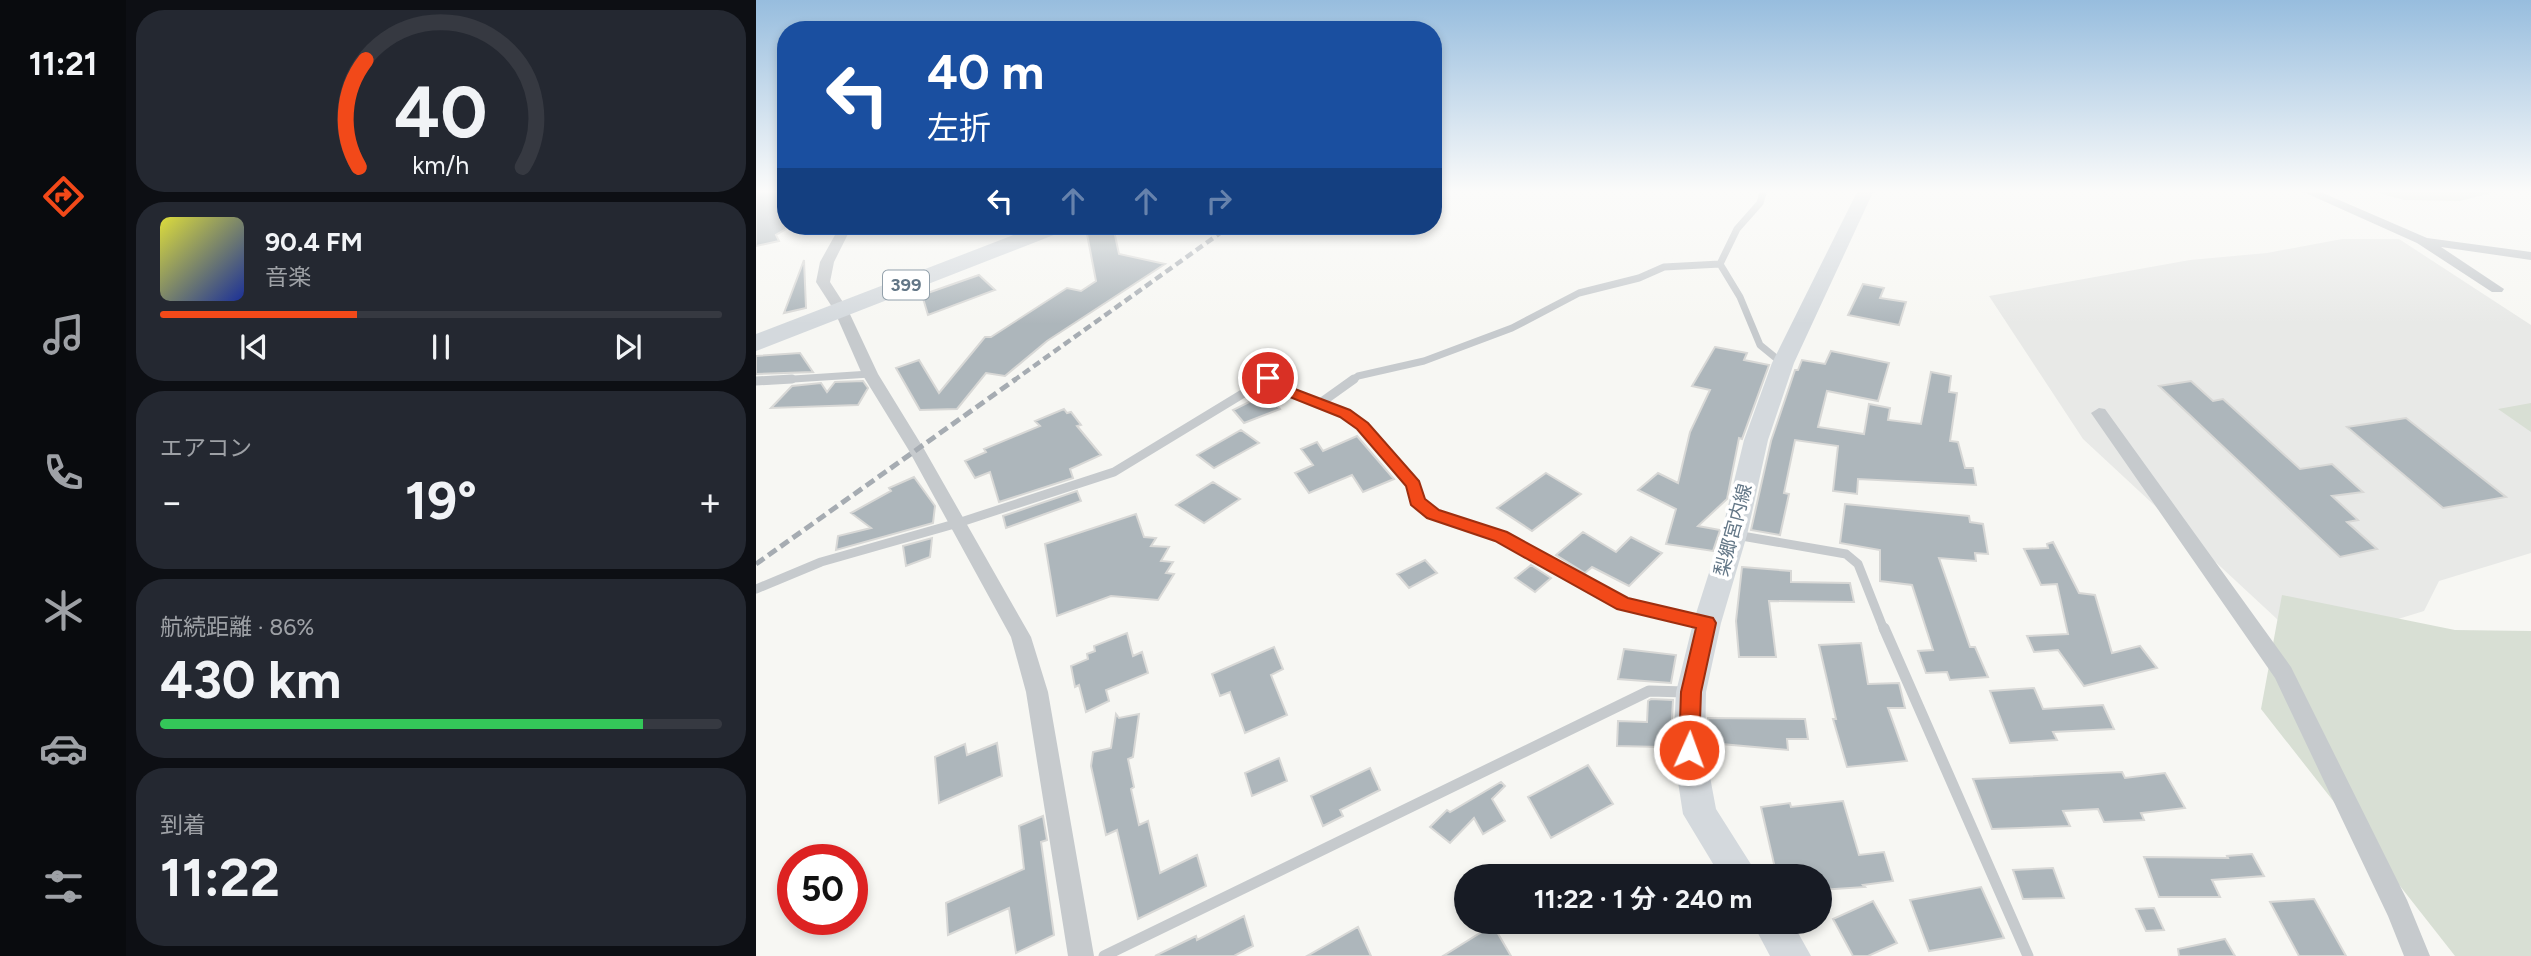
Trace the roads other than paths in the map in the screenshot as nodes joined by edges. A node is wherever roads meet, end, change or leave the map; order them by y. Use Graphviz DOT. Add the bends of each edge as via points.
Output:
graph roads {
  1 [pos="841,235"];
  2 [pos="1033,235"];
  3 [pos="1734,235"];
  4 [pos="1845,235"];
  5 [pos="2409,235"];
  6 [pos="2422,240"];
  7 [pos="2531,256"];
  8 [pos="1720,264"];
  9 [pos="2497,289"];
  10 [pos="841,310"];
  11 [pos="756,343"];
  12 [pos="1783,363"];
  13 [pos="870,374"];
  14 [pos="756,381"];
  15 [pos="1319,404"];
  16 [pos="2099,413"];
  17 [pos="958,523"];
  18 [pos="1734,535"];
  19 [pos="756,589"];
  20 [pos="1707,623"];
  21 [pos="1691,692"];
  22 [pos="1733,864"];
  23 [pos="1778,934"];
  24 [pos="1081,956"];
  25 [pos="1104,956"];
  26 [pos="1792,956"];
  27 [pos="2028,956"];
  28 [pos="2417,956"];
  1 -- 10 [label="street" via="827,262 823,282"];
  2 -- 10 [label="highway, 399"];
  3 -- 8 [label="lane"];
  4 -- 12 [label="main road, 梨郷宮内線"];
  5 -- 6 [label="street"];
  6 -- 7 [label="street"];
  6 -- 9 [label="street"];
  8 -- 12 [label="lane" via="1742,303 1753,335 1768,356"];
  8 -- 15 [label="lane" via="1664,267 1579,293 1512,328 1424,361 1358,376"];
  10 -- 11 [label="highway, 399"];
  10 -- 13 [label="street"];
  12 -- 18 [label="main road, 梨郷宮内線" via="1756,440"];
  13 -- 14 [label="lane"];
  13 -- 17 [label="street"];
  15 -- 17 [label="lane" via="1268,378 1114,472"];
  15 -- 20 [label="lane" via="1362,426 1413,485 1417,501 1433,514 1501,537 1623,604"];
  16 -- 28 [label="street" via="2283,673"];
  17 -- 19 [label="lane" via="821,562"];
  17 -- 24 [label="street" via="1021,637 1030,665"];
  18 -- 20 [label="main road, 梨郷宮内線"];
  18 -- 27 [label="lane" via="1846,554 1858,564"];
  20 -- 21 [label="main road, 梨郷宮内線"];
  21 -- 22 [label="main road, 梨郷宮内線" via="1689,750 1700,814"];
  21 -- 25 [label="lane" via="1649,691"];
  23 -- 26 [label="main road"];
}
